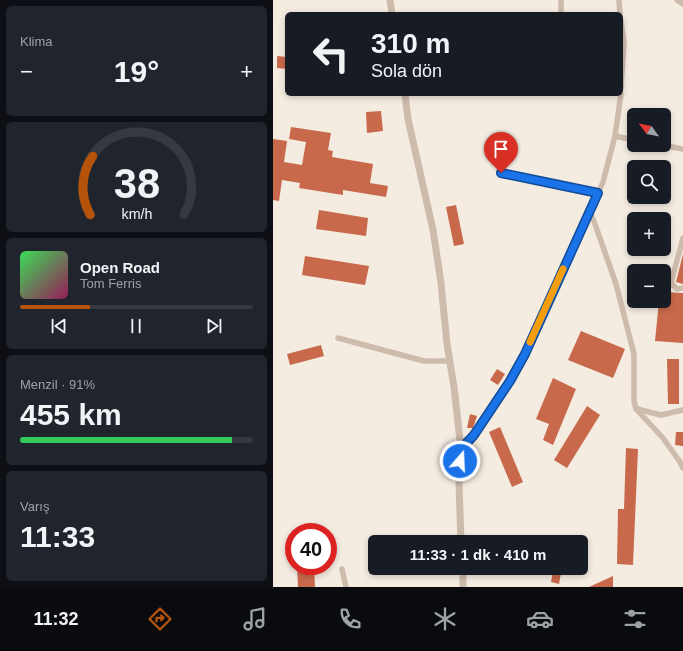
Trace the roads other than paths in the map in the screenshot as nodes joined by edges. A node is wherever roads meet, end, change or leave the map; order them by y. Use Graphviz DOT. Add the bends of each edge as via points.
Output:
graph roads {
  1 [pos="389,0"];
  2 [pos="561,0"];
  3 [pos="619,0"];
  4 [pos="677,0"];
  5 [pos="683,4"];
  6 [pos="392,12"];
  7 [pos="561,12"];
  8 [pos="620,12"];
  9 [pos="405,96"];
  10 [pos="621,96"];
  11 [pos="615,136"];
  12 [pos="627,139"];
  13 [pos="671,147"];
  14 [pos="683,149"];
  15 [pos="501,173"];
  16 [pos="598,193"];
  17 [pos="590,212"];
  18 [pos="683,238"];
  19 [pos="683,288"];
  20 [pos="337,338"];
  21 [pos="449,361"];
  22 [pos="636,409"];
  23 [pos="683,410"];
  24 [pos="461,449"];
  25 [pos="683,468"];
  26 [pos="461,535"];
  27 [pos="342,569"];
  28 [pos="463,575"];
  29 [pos="346,587"];
  30 [pos="463,587"];
  1 -- 6 [label="street"];
  2 -- 7 [label="street"];
  3 -- 8 [label="street"];
  4 -- 5 [label="street"];
  9 -- 21 [label="street" via="433,230"];
  10 -- 11 [label="street"];
  11 -- 12 [label="street"];
  11 -- 16 [label="street"];
  13 -- 14 [label="street"];
  15 -- 16 [label="street"];
  16 -- 17 [label="street"];
  17 -- 22 [label="street" via="616,284 634,354"];
  17 -- 24 [label="street" via="525,354 474,435"];
  18 -- 19 [label="street" via="671,283 677,289"];
  20 -- 21 [label="street" via="424,360"];
  21 -- 24 [label="street"];
  22 -- 23 [label="street" via="661,414"];
  22 -- 25 [label="street" via="663,438"];
  24 -- 26 [label="street"];
  27 -- 29 [label="street"];
  28 -- 30 [label="street"];
}
